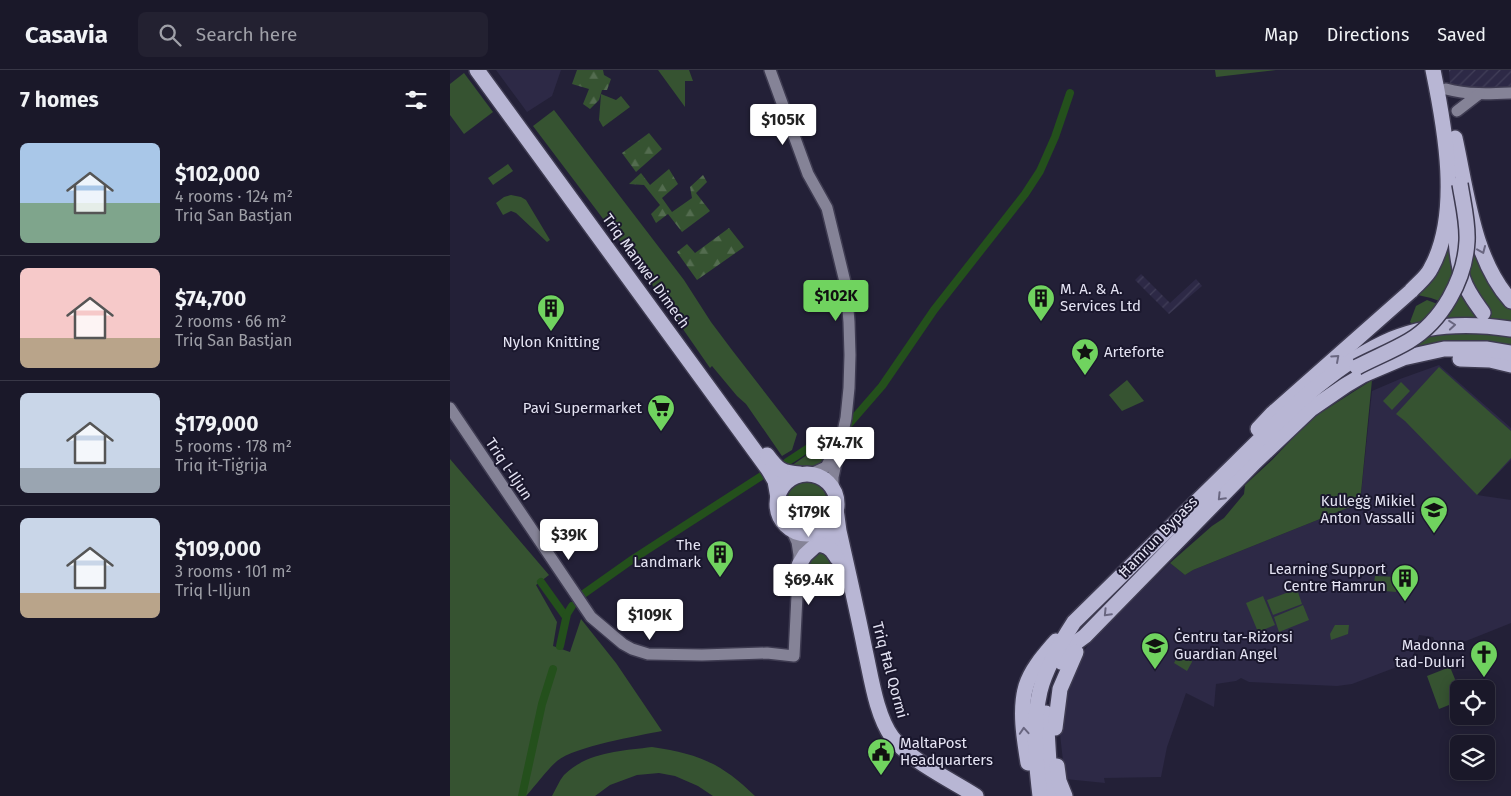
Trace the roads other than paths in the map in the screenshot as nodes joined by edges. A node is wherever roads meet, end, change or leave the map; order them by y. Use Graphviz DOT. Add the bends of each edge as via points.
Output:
graph roads {
  1 [pos="477,70"];
  2 [pos="486,70"];
  3 [pos="770,70"];
  4 [pos="1433,70"];
  5 [pos="1442,70"];
  6 [pos="1446,90"];
  7 [pos="1511,93"];
  8 [pos="1479,94"];
  9 [pos="1457,110"];
  10 [pos="1443,119"];
  11 [pos="1455,138"];
  12 [pos="1446,152"];
  13 [pos="1437,236"];
  14 [pos="1511,302"];
  15 [pos="1483,313"];
  16 [pos="1511,328"];
  17 [pos="1511,353"];
  18 [pos="1511,365"];
  19 [pos="1386,366"];
  20 [pos="450,408"];
  21 [pos="841,439"];
  22 [pos="1255,462"];
  23 [pos="806,474"];
  24 [pos="833,489"];
  25 [pos="1201,497"];
  26 [pos="778,498"];
  27 [pos="836,509"];
  28 [pos="791,529"];
  29 [pos="813,533"];
  30 [pos="837,558"];
  31 [pos="799,560"];
  32 [pos="1067,632"];
  33 [pos="1085,636"];
  34 [pos="1042,755"];
  35 [pos="961,796"];
  36 [pos="976,796"];
  37 [pos="1031,796"];
  38 [pos="1040,796"];
  39 [pos="1051,796"];
  40 [pos="1065,796"];
  1 -- 26 [label="highway, Triq Manwel Dimech" via="768,470 775,481"];
  2 -- 23 [label="highway, Triq Manwel Dimech" via="773,463 786,474"];
  3 -- 21 [label="street" via="808,174 827,208 846,286 850,355 846,418"];
  4 -- 10 [label="highway"];
  5 -- 6 [label="highway"];
  6 -- 8 [label="street"];
  6 -- 11 [label="highway"];
  7 -- 8 [label="street"];
  8 -- 9 [label="street"];
  10 -- 12 [label="highway"];
  10 -- 13 [label="highway" via="1444,200"];
  11 -- 14 [label="highway, one-way" via="1477,238 1499,288"];
  11 -- 22 [label="highway, bridge" via="1467,242 1459,279 1451,296 1435,318 1410,340 1357,367 1307,401 1272,437"];
  12 -- 15 [label="highway" via="1453,180 1459,267 1470,295"];
  25 -- 12 [label="highway, one-way" via="1273,413 1431,270 1443,237 1448,205"];
  25 -- 16 [label="highway, one-way" via="1292,409 1354,358 1393,338 1432,327 1482,324"];
  17 -- 19 [label="highway" via="1486,349 1444,349 1404,358"];
  18 -- 19 [label="highway" via="1490,360 1441,359"];
  19 -- 22 [label="highway" via="1363,375 1311,409"];
  20 -- 31 [label="street, Triq l-Iljun" via="591,617 632,649 648,654 767,652 794,656"];
  21 -- 23 [label="street" via="826,467"];
  21 -- 24 [label="street"];
  22 -- 33 [label="highway, Ħamrun Bypass, one-way"];
  23 -- 24 [label="highway" via="820,477"];
  23 -- 26 [label="highway" via="786,483"];
  24 -- 27 [label="highway"];
  25 -- 32 [label="highway, Ħamrun Bypass"];
  26 -- 28 [label="highway" via="780,516"];
  27 -- 29 [label="highway" via="830,523"];
  27 -- 36 [label="highway, Triq Ħal Qormi" via="881,716 892,737 912,755"];
  28 -- 29 [label="highway"];
  28 -- 31 [label="street" via="797,542"];
  29 -- 30 [label="highway, Triq Ħal Qormi" via="826,534"];
  29 -- 31 [label="street" via="803,543"];
  30 -- 31 [label="highway" via="832,549 817,544"];
  30 -- 35 [label="highway, Triq Ħal Qormi" via="876,728 905,757"];
  32 -- 34 [label="highway, Ħamrun Bypass" via="1040,692"];
  37 -- 32 [label="highway, Ħamrun Bypass, one-way" via="1033,789 1023,732 1026,686 1038,662"];
  33 -- 34 [label="highway, Ħamrun Bypass" via="1066,650 1051,686"];
  33 -- 40 [label="highway, Ħamrun Bypass" via="1060,689 1055,717 1058,781"];
  34 -- 38 [label="highway, Ħamrun Bypass"];
  34 -- 39 [label="highway, Ħamrun Bypass"];
}
